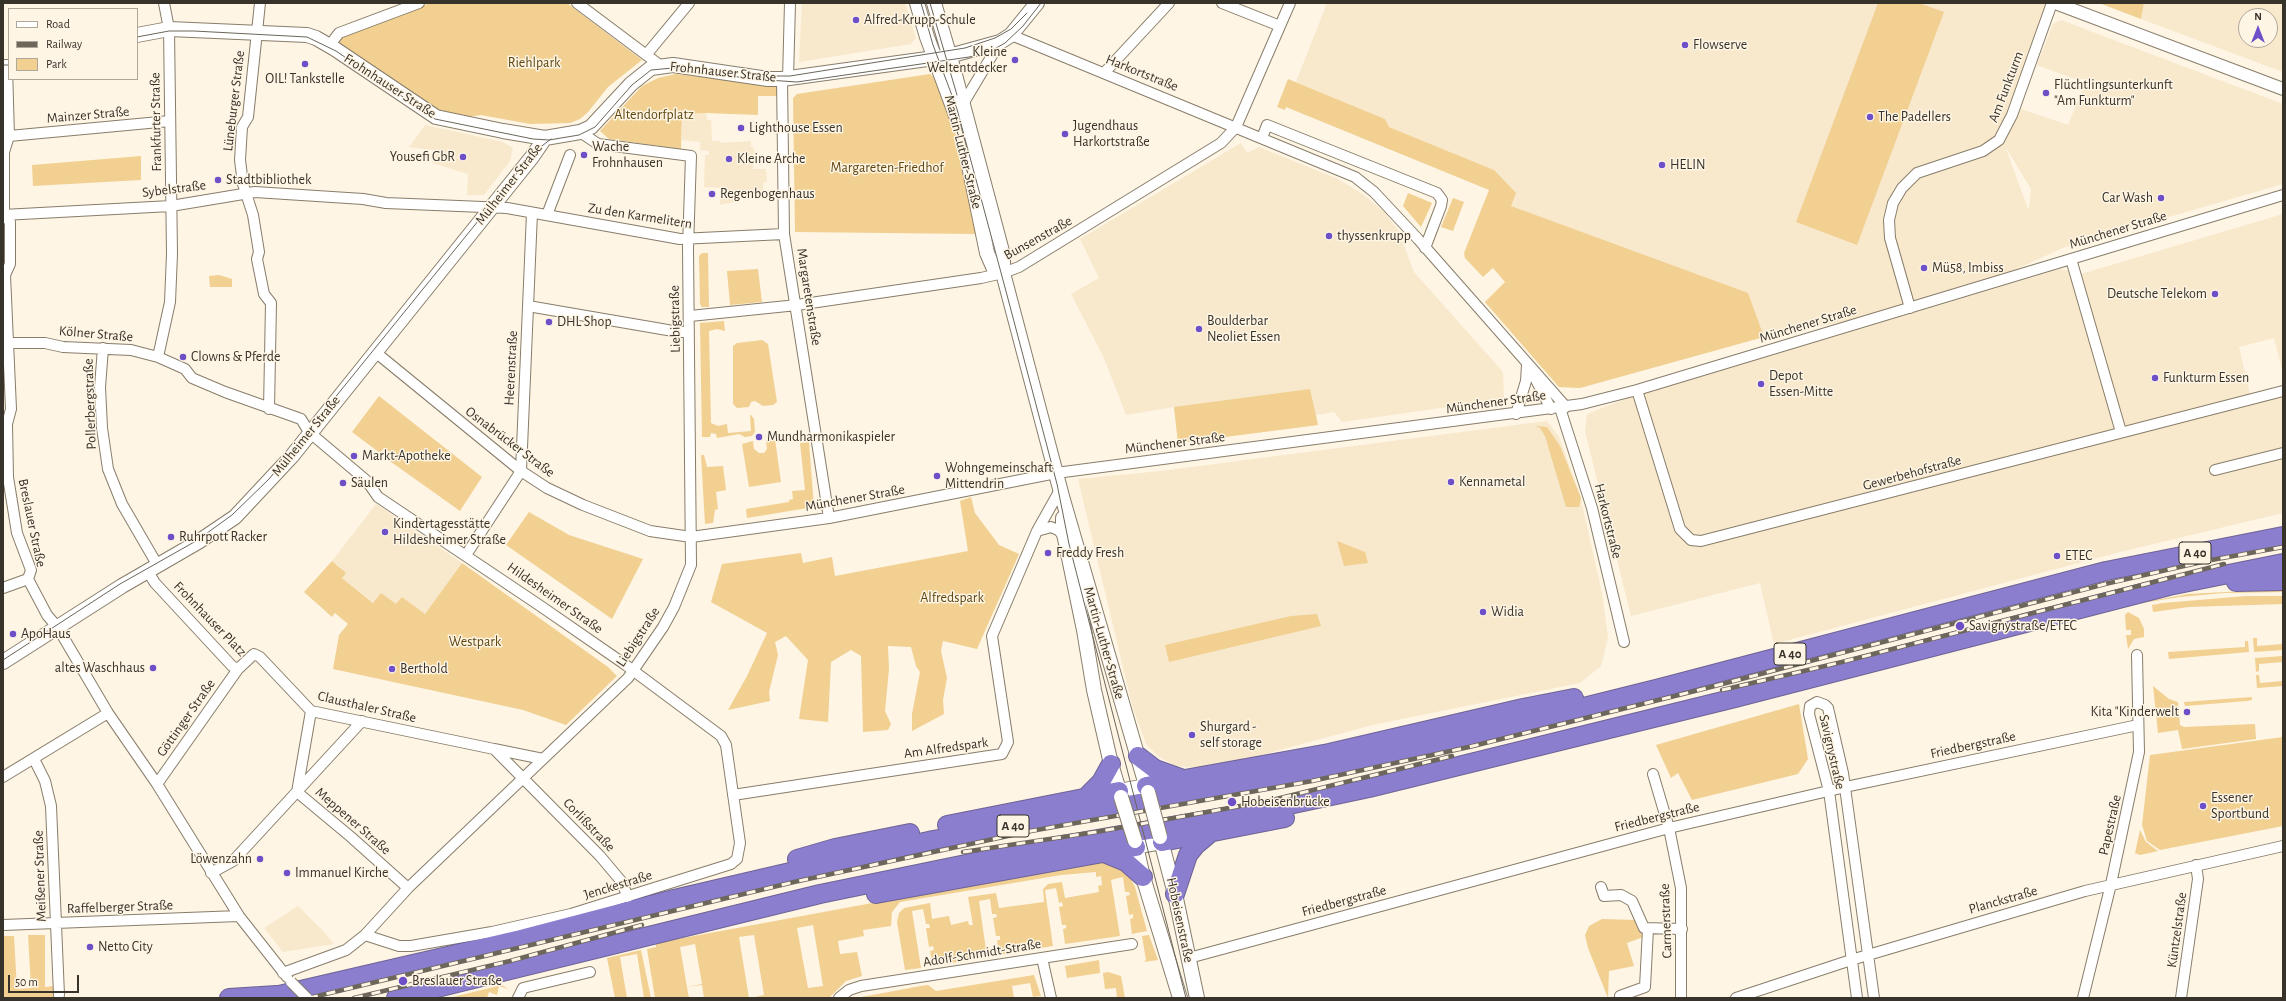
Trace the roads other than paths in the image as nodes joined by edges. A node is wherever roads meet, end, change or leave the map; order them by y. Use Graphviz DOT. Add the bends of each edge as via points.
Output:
graph roads {
  1 [pos="164,3"];
  2 [pos="260,3"];
  3 [pos="419,3"];
  4 [pos="577,3"];
  5 [pos="689,3"];
  6 [pos="790,3"];
  7 [pos="917,3"];
  8 [pos="934,3"];
  9 [pos="1036,3"];
  10 [pos="1169,3"];
  11 [pos="1222,3"];
  12 [pos="1290,3"];
  13 [pos="2052,3"];
  14 [pos="2055,3"];
  15 [pos="1280,26"];
  16 [pos="169,29"];
  17 [pos="256,32"];
  18 [pos="138,35"];
  19 [pos="1006,39"];
  20 [pos="329,46"];
  21 [pos="646,55"];
  22 [pos="949,56"];
  23 [pos="935,57"];
  24 [pos="660,66"];
  25 [pos="6,67"];
  26 [pos="1104,73"];
  27 [pos="785,79"];
  28 [pos="2283,89"];
  29 [pos="962,104"];
  30 [pos="170,121"];
  31 [pos="1236,127"];
  32 [pos="580,132"];
  33 [pos="9,136"];
  34 [pos="545,138"];
  35 [pos="1262,138"];
  36 [pos="570,155"];
  37 [pos="247,193"];
  38 [pos="2283,195"];
  39 [pos="171,206"];
  40 [pos="491,208"];
  41 [pos="532,213"];
  42 [pos="4,215"];
  43 [pos="547,215"];
  44 [pos="784,234"];
  45 [pos="689,239"];
  46 [pos="1425,248"];
  47 [pos="2070,259"];
  48 [pos="1003,273"];
  49 [pos="797,305"];
  50 [pos="528,306"];
  51 [pos="1910,308"];
  52 [pos="690,316"];
  53 [pos="689,332"];
  54 [pos="5,342"];
  55 [pos="102,348"];
  56 [pos="374,351"];
  57 [pos="158,357"];
  58 [pos="1527,364"];
  59 [pos="1637,390"];
  60 [pos="2283,391"];
  61 [pos="1559,408"];
  62 [pos="269,409"];
  63 [pos="1516,414"];
  64 [pos="309,432"];
  65 [pos="2121,432"];
  66 [pos="2283,453"];
  67 [pos="2215,470"];
  68 [pos="521,471"];
  69 [pos="1056,473"];
  70 [pos="7,487"];
  71 [pos="1061,495"];
  72 [pos="829,518"];
  73 [pos="2283,523"];
  74 [pos="1037,531"];
  75 [pos="1064,536"];
  76 [pos="2283,536"];
  77 [pos="691,538"];
  78 [pos="466,555"];
  79 [pos="2283,563"];
  80 [pos="153,569"];
  81 [pos="2106,571"];
  82 [pos="28,579"];
  83 [pos="2283,581"];
  84 [pos="2169,586"];
  85 [pos="3,588"];
  86 [pos="58,628"];
  87 [pos="1624,642"];
  88 [pos="254,654"];
  89 [pos="2137,655"];
  90 [pos="3,662"];
  91 [pos="238,669"];
  92 [pos="634,672"];
  93 [pos="1660,688"];
  94 [pos="1736,698"];
  95 [pos="311,711"];
  96 [pos="108,713"];
  97 [pos="362,721"];
  98 [pos="2138,725"];
  99 [pos="494,749"];
  100 [pos="1138,756"];
  101 [pos="34,759"];
  102 [pos="543,759"];
  103 [pos="1111,764"];
  104 [pos="1653,774"];
  105 [pos="3,777"];
  106 [pos="522,778"];
  107 [pos="1186,780"];
  108 [pos="157,784"];
  109 [pos="1845,787"];
  110 [pos="1147,789"];
  111 [pos="1828,791"];
  112 [pos="297,792"];
  113 [pos="1120,794"];
  114 [pos="733,795"];
  115 [pos="1085,798"];
  116 [pos="1669,828"];
  117 [pos="1210,834"];
  118 [pos="1161,840"];
  119 [pos="1136,844"];
  120 [pos="2283,846"];
  121 [pos="1103,853"];
  122 [pos="2196,865"];
  123 [pos="211,873"];
  124 [pos="1143,877"];
  125 [pos="2111,884"];
  126 [pos="1601,887"];
  127 [pos="408,888"];
  128 [pos="1175,894"];
  129 [pos="628,897"];
  130 [pos="674,899"];
  131 [pos="239,916"];
  132 [pos="56,923"];
  133 [pos="3,925"];
  134 [pos="688,925"];
  135 [pos="1648,929"];
  136 [pos="1682,929"];
  137 [pos="365,935"];
  138 [pos="1132,944"];
  139 [pos="1869,955"];
  140 [pos="1042,958"];
  141 [pos="1189,958"];
  142 [pos="1851,960"];
  143 [pos="590,972"];
  144 [pos="283,973"];
  145 [pos="279,992"];
  146 [pos="59,996"];
  147 [pos="1620,996"];
  148 [pos="229,998"];
  149 [pos="307,998"];
  150 [pos="396,998"];
  151 [pos="518,998"];
  152 [pos="839,998"];
  153 [pos="1051,998"];
  154 [pos="1180,998"];
  155 [pos="1197,998"];
  156 [pos="1681,998"];
  157 [pos="1736,998"];
  158 [pos="1857,998"];
  159 [pos="1874,998"];
  160 [pos="2083,998"];
  161 [pos="2181,998"];
  1 -- 16 [label="street, Frankfurter Straße"];
  2 -- 17 [label="street, Lüneburger Straße"];
  3 -- 20 [label="street" via="339,33"];
  4 -- 21 [label="street"];
  5 -- 21 [label="street"];
  6 -- 27 [label="street, Margaretenstraße"];
  7 -- 23 [label="main road, Martin-Luther-Straße"];
  8 -- 22 [label="main road, Martin-Luther-Straße"];
  9 -- 19 [label="main road"];
  10 -- 26 [label="street"];
  11 -- 15 [label="street"];
  12 -- 15 [label="street, Bunsenstraße"];
  13 -- 51 [label="street, Am Funkturm" via="2012,116 1999,140 1983,151 1917,173 1902,188 1893,203 1889,220 1890,238"];
  14 -- 28 [label="street"];
  15 -- 31 [label="street, Bunsenstraße"];
  16 -- 17 [label="main road, Frohnhauser Straße"];
  16 -- 18 [label="main road, Frohnhauser Straße"];
  16 -- 30 [label="street, Frankfurter Straße"];
  17 -- 20 [label="main road, Frohnhauser Straße" via="307,35"];
  17 -- 37 [label="street, Lüneburger Straße" via="248,117 242,127 240,160 243,184"];
  19 -- 22 [label="main road, Frohnhauser Straße"];
  19 -- 26 [label="street, Harkortstraße"];
  19 -- 29 [label="street"];
  20 -- 34 [label="main road, Frohnhauser Straße" via="436,117"];
  21 -- 24 [label="street"];
  22 -- 23 [label="main road, Frohnhauser Straße"];
  22 -- 29 [label="main road, Martin-Luther-Straße"];
  23 -- 27 [label="main road, Frohnhauser Straße"];
  23 -- 48 [label="main road, Martin-Luther-Straße" via="955,110 972,178 986,253 994,269"];
  24 -- 27 [label="main road, Frohnhauser Straße" via="673,65 768,79"];
  24 -- 32 [label="main road, Frohnhauser Straße" via="642,73 591,127"];
  25 -- 33 [label="street, Breslauer Straße"];
  26 -- 31 [label="street, Harkortstraße"];
  27 -- 44 [label="street, Margaretenstraße"];
  29 -- 48 [label="main road, Martin-Luther-Straße" via="1003,255"];
  30 -- 33 [label="street, Mainzer Straße"];
  30 -- 39 [label="street, Frankfurter Straße"];
  31 -- 35 [label="street, Harkortstraße"];
  31 -- 48 [label="street, Bunsenstraße" via="1214,147 1034,259"];
  32 -- 34 [label="main road, Frohnhauser Straße"];
  32 -- 45 [label="street, Liebigstraße" via="598,144 691,156"];
  33 -- 42 [label="street, Breslauer Straße" via="4,152"];
  34 -- 40 [label="main road, Mülheimer Straße"];
  35 -- 46 [label="street, Harkortstraße" via="1355,178 1374,192"];
  35 -- 46 [label="street" via="1267,125 1437,193 1442,200 1441,206"];
  36 -- 43 [label="street"];
  37 -- 39 [label="street, Sybelstraße"];
  37 -- 40 [label="street, Sybelstraße"];
  37 -- 62 [label="street, Lüneburger Straße" via="259,252 257,259 264,294 271,303"];
  38 -- 47 [label="street, Münchener Straße"];
  39 -- 42 [label="street, Sybelstraße"];
  39 -- 57 [label="street, Frankfurter Straße" via="170,302"];
  40 -- 41 [label="street, Zu den Karmelitern"];
  40 -- 56 [label="main road, Mülheimer Straße"];
  41 -- 43 [label="street, Zu den Karmelitern"];
  41 -- 50 [label="street, Heerenstraße"];
  42 -- 54 [label="street, Breslauer Straße" via="10,222 10,264 5,275"];
  43 -- 45 [label="street, Zu den Karmelitern"];
  44 -- 45 [label="street, Zu den Karmelitern"];
  44 -- 49 [label="street, Margaretenstraße"];
  45 -- 52 [label="street, Liebigstraße"];
  46 -- 58 [label="street, Harkortstraße"];
  47 -- 51 [label="street, Münchener Straße"];
  47 -- 65 [label="street"];
  48 -- 49 [label="street, Bunsenstraße"];
  48 -- 69 [label="main road, Martin-Luther-Straße"];
  49 -- 52 [label="street, Bunsenstraße"];
  49 -- 72 [label="street, Margaretenstraße"];
  50 -- 53 [label="street"];
  50 -- 68 [label="street, Heerenstraße"];
  51 -- 59 [label="street, Münchener Straße"];
  52 -- 53 [label="street, Liebigstraße"];
  53 -- 77 [label="street, Liebigstraße"];
  54 -- 55 [label="street, Kölner Straße" via="45,342 63,347"];
  54 -- 70 [label="street, Breslauer Straße" via="10,351 11,409 7,424"];
  55 -- 57 [label="street, Kölner Straße" via="131,350"];
  55 -- 80 [label="street, Pollerbergstraße" via="102,428 108,469"];
  56 -- 64 [label="main road, Mülheimer Straße"];
  56 -- 68 [label="street, Osnabrücker Straße"];
  57 -- 62 [label="street, Kölner Straße" via="185,369 192,378"];
  58 -- 61 [label="street, Harkortstraße"];
  58 -- 61 [label="street, Harkortstraße"];
  58 -- 63 [label="street" via="1526,381"];
  59 -- 61 [label="street, Münchener Straße"];
  59 -- 65 [label="street, Gewerbehofstraße" via="1680,529 1691,540 1696,541"];
  60 -- 65 [label="street"];
  61 -- 63 [label="street, Münchener Straße"];
  61 -- 87 [label="street, Harkortstraße" via="1592,508"];
  62 -- 64 [label="street, Kölner Straße" via="301,419"];
  63 -- 69 [label="street, Münchener Straße"];
  64 -- 78 [label="street, Hildesheimer Straße" via="367,481 378,497"];
  64 -- 80 [label="main road, Mülheimer Straße" via="283,467 235,517"];
  66 -- 67 [label="street"];
  68 -- 77 [label="street, Osnabrücker Straße" via="546,488 650,532"];
  68 -- 78 [label="street"];
  69 -- 71 [label="main road, Martin-Luther-Straße"];
  69 -- 72 [label="street, Münchener Straße"];
  70 -- 82 [label="street, Breslauer Straße" via="17,533 31,570"];
  71 -- 74 [label="street, Am Alfredspark"];
  71 -- 75 [label="main road, Martin-Luther-Straße"];
  71 -- 100 [label="main road, Martin-Luther-Straße"];
  72 -- 77 [label="street, Münchener Straße"];
  73 -- 81 [label="highway" via="2169,550"];
  74 -- 75 [label="street" via="1051,528"];
  74 -- 114 [label="street, Am Alfredspark" via="992,636 1008,742 1002,754"];
  75 -- 103 [label="main road, Martin-Luther-Straße"];
  76 -- 81 [label="highway, A 40"];
  77 -- 92 [label="street, Liebigstraße" via="691,565 674,607"];
  78 -- 92 [label="street, Hildesheimer Straße"];
  79 -- 84 [label="highway, A 40"];
  80 -- 86 [label="main road, Mülheimer Straße"];
  80 -- 91 [label="street, Frohnhauser Platz" via="155,582 232,666"];
  81 -- 93 [label="highway, A 40"];
  82 -- 85 [label="street"];
  82 -- 86 [label="street, Breslauer Straße" via="47,615"];
  83 -- 84 [label="highway" via="2256,580"];
  84 -- 94 [label="highway, A 40"];
  86 -- 90 [label="main road, Mülheimer Straße"];
  86 -- 96 [label="street, Breslauer Straße"];
  88 -- 91 [label="street, Frohnhauser Platz"];
  88 -- 95 [label="street, Clausthaler Straße" via="260,657"];
  89 -- 98 [label="street, Papestraße"];
  91 -- 108 [label="street, Göttinger Straße"];
  92 -- 102 [label="street, Liebigstraße"];
  92 -- 114 [label="street" via="721,736 726,745"];
  93 -- 107 [label="highway" via="1606,692 1523,708 1344,750"];
  93 -- 130 [label="highway, A 40" via="1407,751 1319,770 933,840"];
  94 -- 117 [label="highway" via="1677,721 1610,740 1419,788"];
  94 -- 134 [label="highway, A 40" via="1369,788 1270,809 929,870"];
  95 -- 97 [label="street, Clausthaler Straße"];
  95 -- 112 [label="street"];
  96 -- 101 [label="street"];
  96 -- 108 [label="street, Breslauer Straße"];
  97 -- 99 [label="street, Clausthaler Straße"];
  97 -- 112 [label="street"];
  98 -- 109 [label="street, Friedbergstraße"];
  98 -- 125 [label="street, Papestraße" via="2137,766"];
  99 -- 102 [label="street, Clausthaler Straße"];
  99 -- 106 [label="street"];
  100 -- 107 [label="highway" via="1155,769"];
  100 -- 110 [label="main road, Martin-Luther-Straße"];
  101 -- 105 [label="street"];
  101 -- 132 [label="street, Meißener Straße" via="45,780 51,806"];
  102 -- 106 [label="street, Liebigstraße"];
  103 -- 113 [label="main road, Martin-Luther-Straße"];
  103 -- 115 [label="highway" via="1101,782"];
  104 -- 116 [label="street, Carmerstraße"];
  106 -- 127 [label="street, Liebigstraße"];
  106 -- 129 [label="street, Corlißstraße" via="604,861 621,881"];
  107 -- 110 [label="highway"];
  108 -- 123 [label="street, Breslauer Straße"];
  109 -- 111 [label="street, Friedbergstraße"];
  109 -- 111 [label="street, Savignystraße" via="1828,708 1817,702 1808,710"];
  109 -- 139 [label="street, Savignystraße"];
  110 -- 113 [label="main road"];
  110 -- 118 [label="main road, Martin-Luther-Straße, bridge"];
  111 -- 116 [label="street, Friedbergstraße"];
  111 -- 142 [label="street, Savignystraße"];
  112 -- 123 [label="street" via="234,861"];
  112 -- 127 [label="street, Meppener Straße"];
  113 -- 115 [label="highway"];
  113 -- 119 [label="main road, Martin-Luther-Straße, bridge"];
  114 -- 129 [label="street, Jenckestraße" via="740,848 737,859 731,864"];
  115 -- 130 [label="highway" via="835,848 724,879"];
  116 -- 136 [label="street, Carmerstraße" via="1681,888"];
  116 -- 141 [label="street, Friedbergstraße"];
  117 -- 118 [label="highway"];
  117 -- 128 [label="highway" via="1188,855"];
  118 -- 119 [label="main road"];
  118 -- 128 [label="main road, Hobeisenstraße"];
  119 -- 121 [label="highway"];
  119 -- 124 [label="main road, Hobeisenstraße"];
  120 -- 122 [label="street, Planckstraße"];
  121 -- 124 [label="highway" via="1126,862"];
  121 -- 134 [label="highway" via="758,916"];
  122 -- 125 [label="street, Planckstraße"];
  122 -- 161 [label="street, Küntzelstraße" via="2198,879"];
  123 -- 131 [label="street, Breslauer Straße"];
  124 -- 154 [label="main road, Hobeisenstraße"];
  125 -- 139 [label="street, Planckstraße"];
  125 -- 160 [label="street, Papestraße"];
  126 -- 135 [label="street" via="1604,896 1622,895 1632,901 1641,925"];
  127 -- 137 [label="street, Liebigstraße"];
  128 -- 141 [label="main road, Hobeisenstraße"];
  129 -- 137 [label="street, Jenckestraße" via="492,935 411,946 399,946"];
  130 -- 145 [label="highway, A 40" via="521,939"];
  131 -- 132 [label="street, Raffelberger Straße"];
  131 -- 144 [label="street, Breslauer Straße"];
  132 -- 133 [label="street, Raffelberger Straße"];
  132 -- 146 [label="street, Meißener Straße"];
  134 -- 150 [label="highway, A 40"];
  135 -- 136 [label="street"];
  135 -- 147 [label="street" via="1645,987"];
  136 -- 156 [label="street, Carmerstraße"];
  137 -- 144 [label="street, Liebigstraße" via="346,950"];
  138 -- 140 [label="street, Adolf-Schmidt-Straße"];
  139 -- 142 [label="street, Planckstraße"];
  139 -- 159 [label="street, Savignystraße"];
  140 -- 152 [label="street, Adolf-Schmidt-Straße" via="861,986 849,990"];
  140 -- 153 [label="street"];
  141 -- 155 [label="main road, Hobeisenstraße"];
  142 -- 157 [label="street, Planckstraße"];
  142 -- 158 [label="street, Savignystraße"];
  143 -- 151 [label="street" via="523,988"];
  144 -- 145 [label="street, Breslauer Straße"];
  145 -- 148 [label="highway"];
  145 -- 149 [label="street, Breslauer Straße, bridge"];
}
